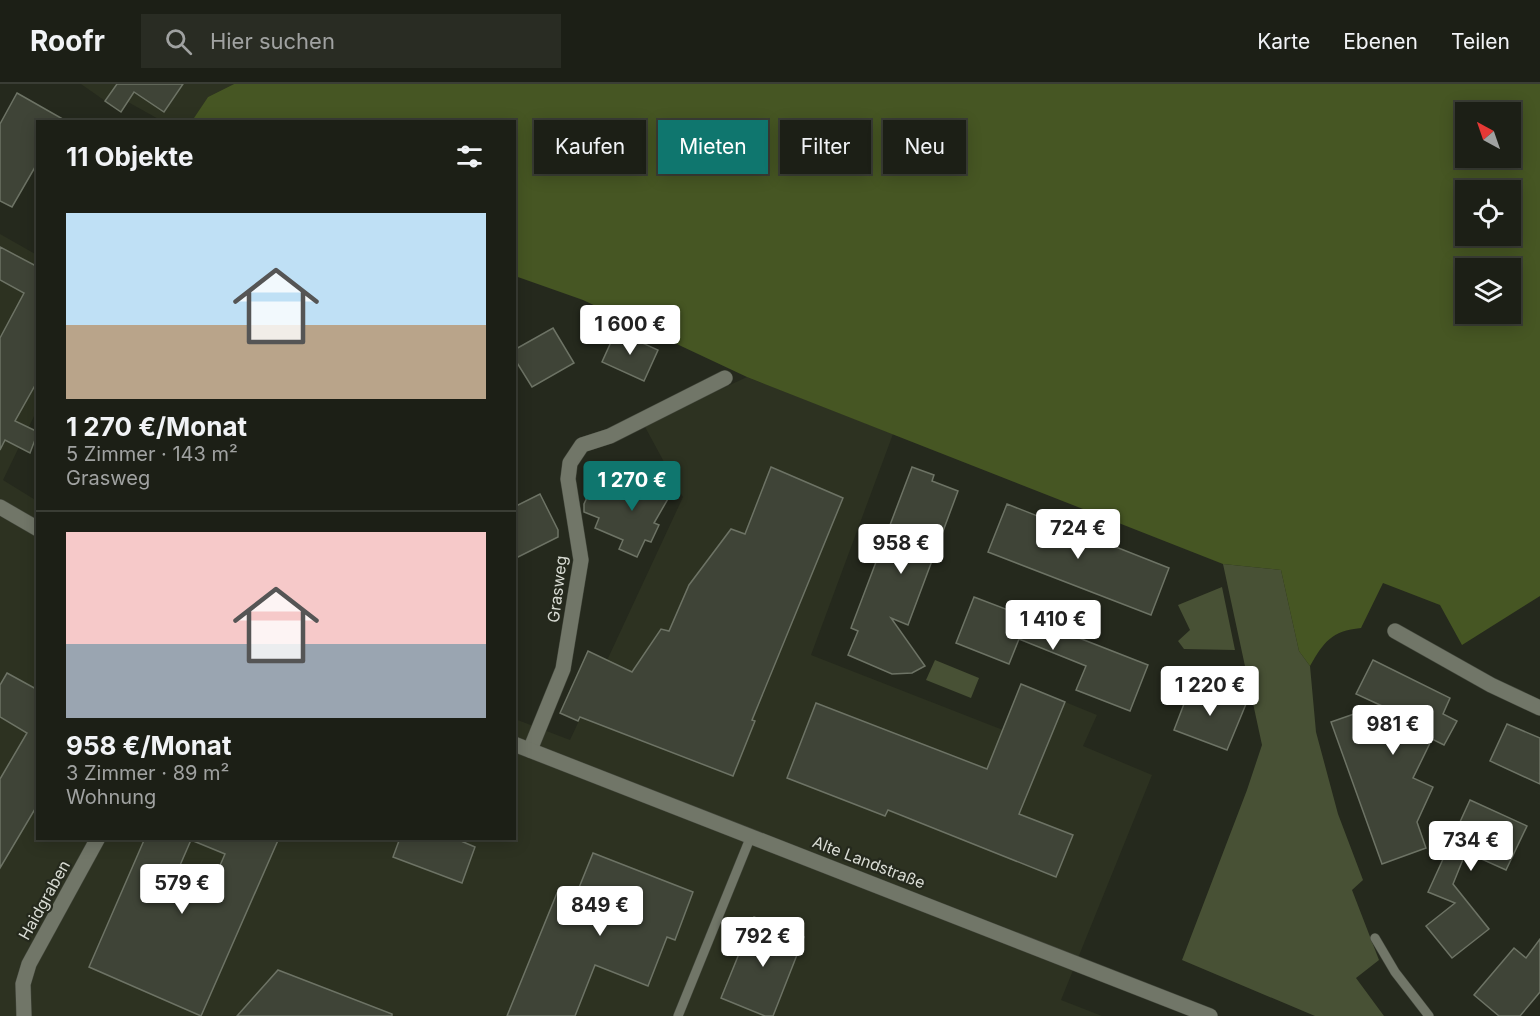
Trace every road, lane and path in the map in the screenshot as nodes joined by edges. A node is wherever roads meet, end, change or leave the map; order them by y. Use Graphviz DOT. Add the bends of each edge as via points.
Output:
graph roads {
  1 [pos="725,378"];
  2 [pos="0,507"];
  3 [pos="36,528"];
  4 [pos="1395,631"];
  5 [pos="1540,708"];
  6 [pos="516,745"];
  7 [pos="531,750"];
  8 [pos="751,836"];
  9 [pos="97,840"];
  10 [pos="1375,938"];
  11 [pos="24,1016"];
  12 [pos="678,1016"];
  13 [pos="1210,1016"];
  14 [pos="1429,1016"];
  1 -- 7 [label="street, Grasweg" via="610,436 582,445 570,463 568,479 581,560 563,669"];
  2 -- 3 [label="street"];
  4 -- 5 [label="street"];
  6 -- 7 [label="street, Alte Landstraße"];
  7 -- 8 [label="street, Alte Landstraße"];
  8 -- 12 [label="lane"];
  8 -- 13 [label="street, Alte Landstraße"];
  9 -- 11 [label="street, Haidgraben" via="29,964 23,984"];
  10 -- 14 [label="lane"];
}
